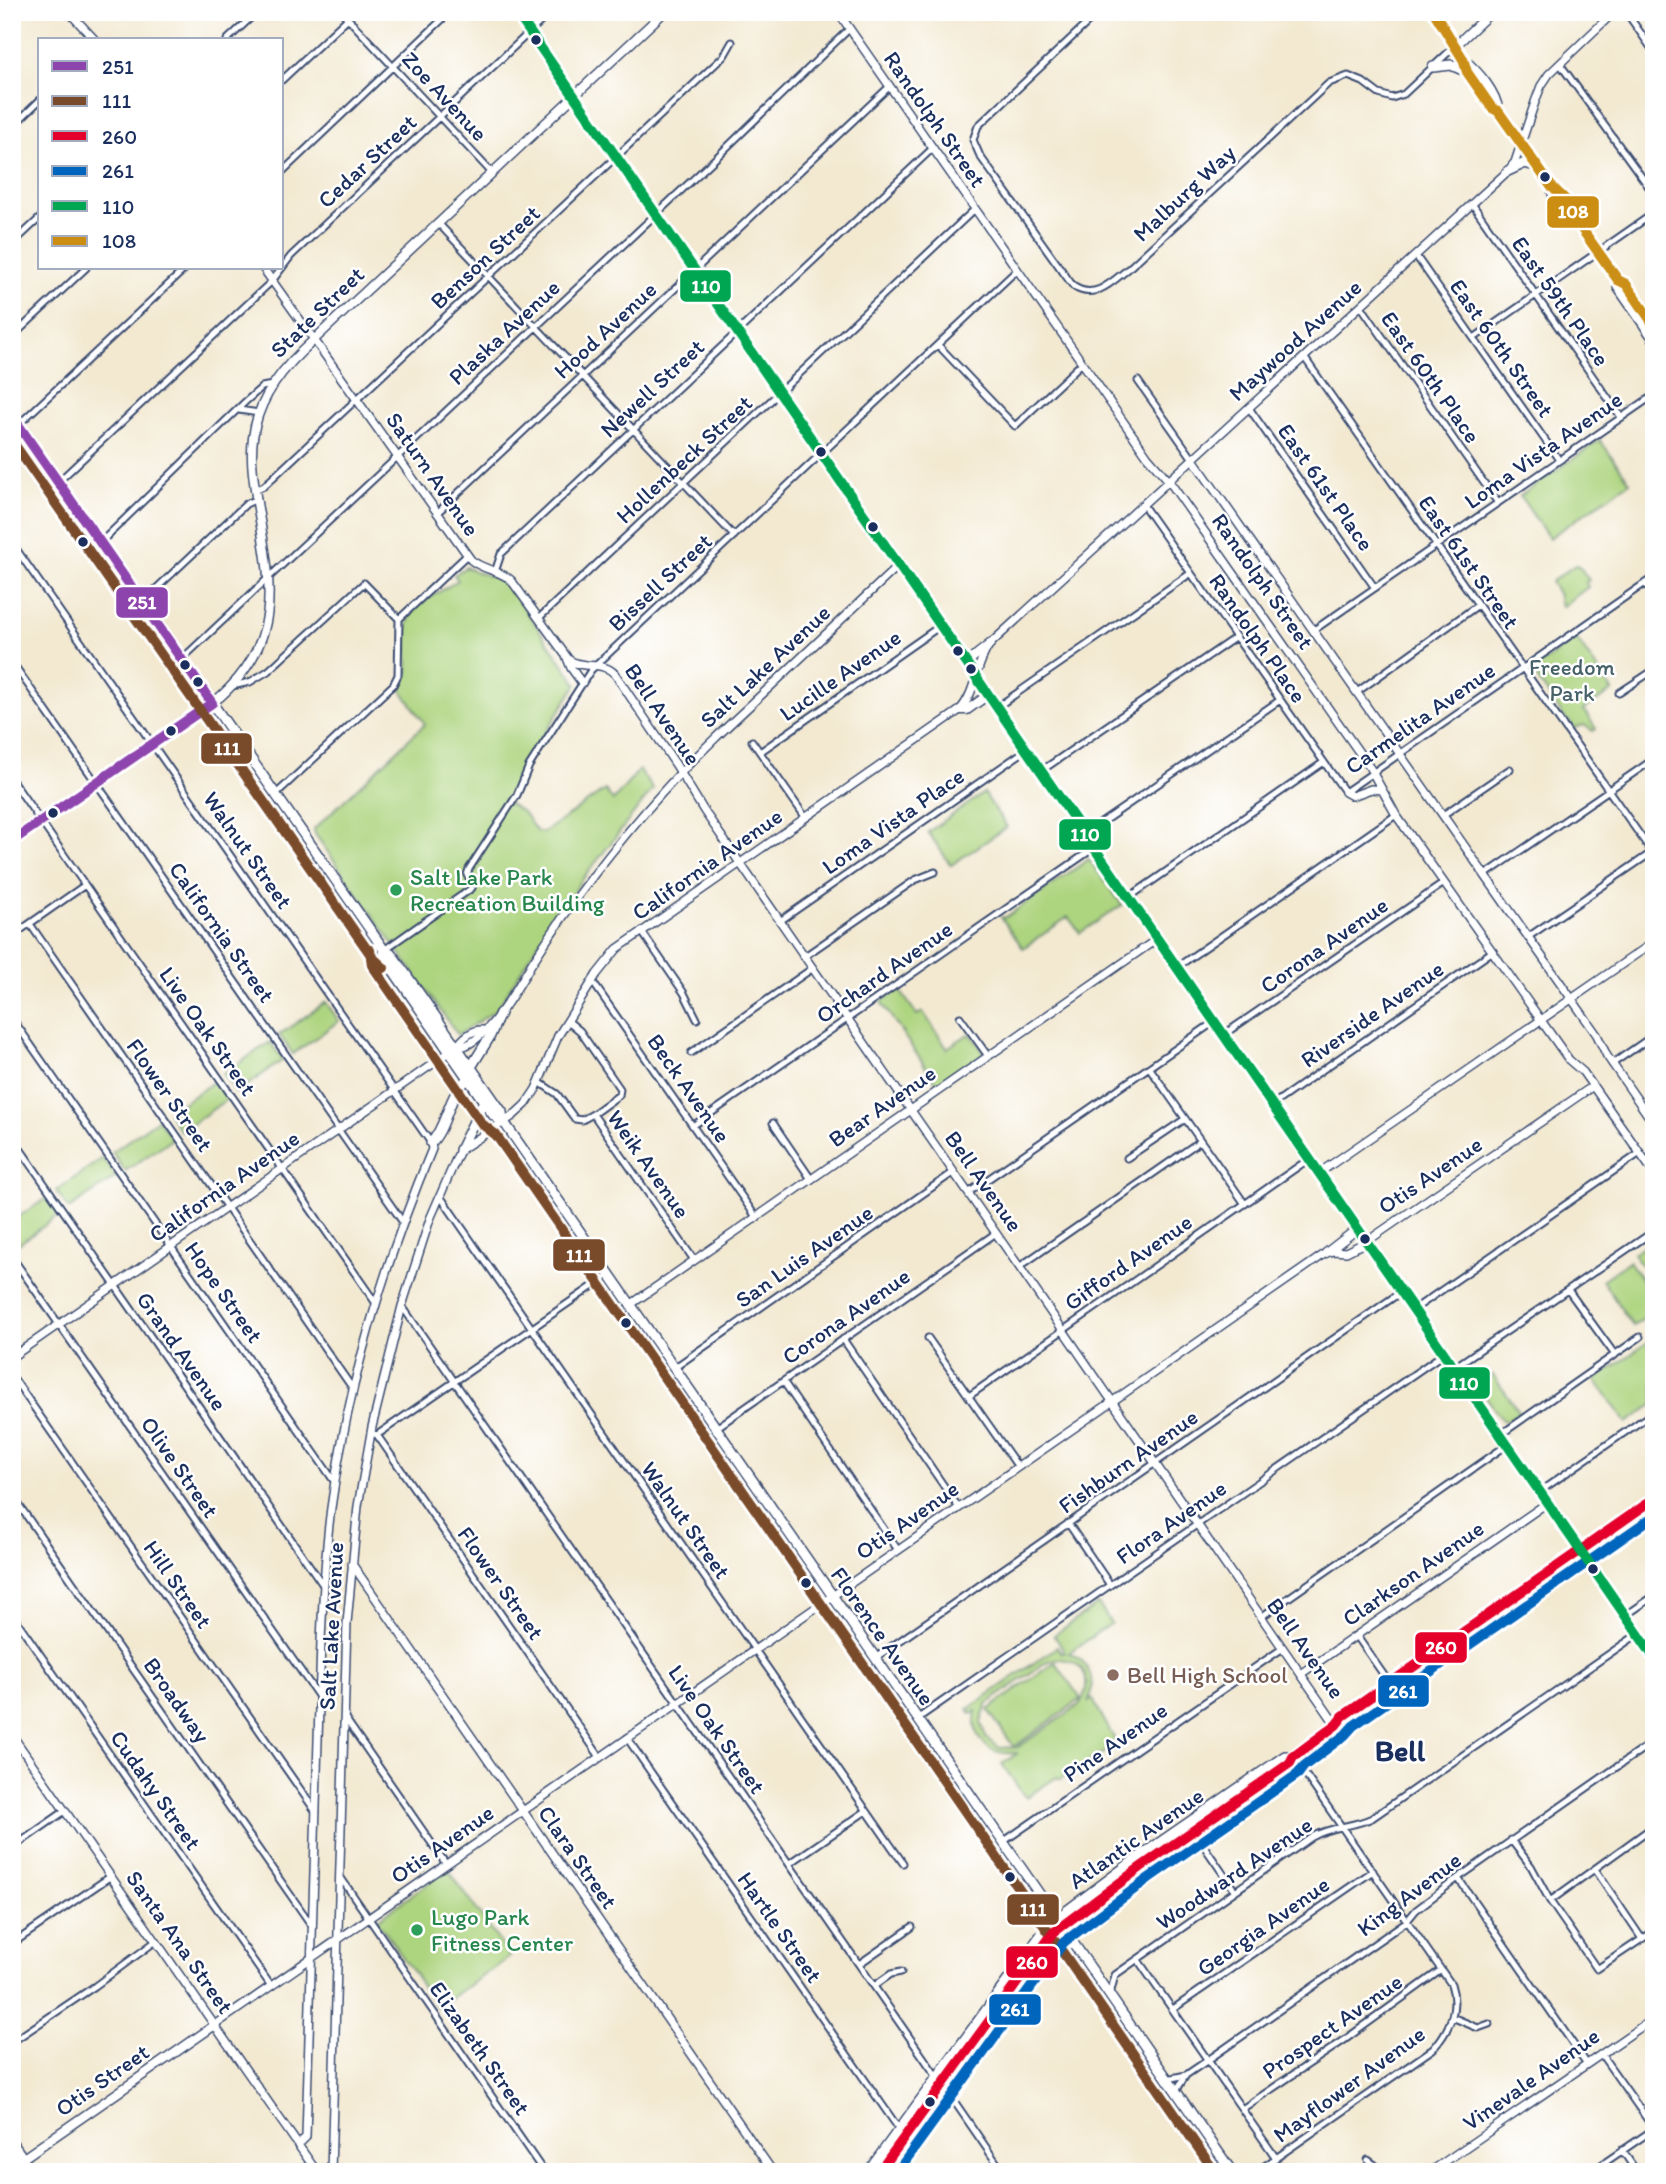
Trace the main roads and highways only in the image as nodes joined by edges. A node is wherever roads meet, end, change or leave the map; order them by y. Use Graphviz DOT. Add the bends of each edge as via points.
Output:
graph roads {
  1 [pos="516,12"];
  2 [pos="664,12"];
  3 [pos="1434,12"];
  4 [pos="1492,12"];
  5 [pos="1454,44"];
  6 [pos="1463,59"];
  7 [pos="1433,67"];
  8 [pos="1467,72"];
  9 [pos="573,97"];
  10 [pos="1499,111"];
  11 [pos="1538,167"];
  12 [pos="1508,172"];
  13 [pos="1618,280"];
  14 [pos="1654,325"];
  15 [pos="1654,339"];
  16 [pos="15,420"];
  17 [pos="990,644"];
  18 [pos="966,663"];
  19 [pos="988,695"];
  20 [pos="212,703"];
  21 [pos="960,710"];
  22 [pos="12,841"];
  23 [pos="500,1013"];
  24 [pos="453,1050"];
  25 [pos="471,1066"];
  26 [pos="468,1079"];
  27 [pos="484,1101"];
  28 [pos="503,1122"];
  29 [pos="431,1143"];
  30 [pos="460,1150"];
  31 [pos="1357,1229"];
  32 [pos="1326,1253"];
  33 [pos="1654,1499"];
  34 [pos="1654,1510"];
  35 [pos="1582,1554"];
  36 [pos="1460,1635"];
  37 [pos="1448,1654"];
  38 [pos="1654,1657"];
  39 [pos="1393,1688"];
  40 [pos="1058,1922"];
  41 [pos="215,2025"];
  42 [pos="902,2132"];
  43 [pos="12,2166"];
  44 [pos="868,2172"];
  45 [pos="879,2172"];
  46 [pos="1232,2172"];
  1 -- 9 [label="main road"];
  2 -- 9 [label="main road, State Street"];
  3 -- 5 [label="main road"];
  4 -- 5 [label="main road"];
  5 -- 6 [label="main road"];
  6 -- 8 [label="main road"];
  6 -- 10 [label="main road" via="1475,69"];
  7 -- 8 [label="main road" via="1451,65"];
  8 -- 10 [label="main road" via="1492,108"];
  9 -- 18 [label="main road"];
  9 -- 20 [label="main road, State Street" via="272,385 259,413 252,454 269,578 264,632 249,664"];
  10 -- 11 [label="main road"];
  11 -- 12 [label="main road" via="1525,163"];
  11 -- 13 [label="main road"];
  13 -- 14 [label="main road" via="1626,284"];
  13 -- 15 [label="main road" via="1618,287"];
  16 -- 20 [label="main road"];
  17 -- 18 [label="main road"];
  18 -- 19 [label="main road"];
  19 -- 21 [label="main road"];
  19 -- 31 [label="main road"];
  20 -- 22 [label="main road, State Street"];
  20 -- 24 [label="main road" via="384,950 384,957"];
  23 -- 25 [label="main road"];
  24 -- 25 [label="main road"];
  24 -- 26 [label="main road"];
  25 -- 28 [label="main road" via="502,1112"];
  26 -- 27 [label="main road"];
  26 -- 29 [label="main road"];
  27 -- 28 [label="main road"];
  27 -- 30 [label="main road"];
  28 -- 40 [label="main road, Florence Avenue"];
  31 -- 32 [label="main road"];
  31 -- 35 [label="main road"];
  33 -- 35 [label="main road, Atlantic Avenue"];
  34 -- 35 [label="main road, Atlantic Avenue"];
  35 -- 36 [label="main road, Atlantic Avenue"];
  35 -- 37 [label="main road, Atlantic Avenue"];
  35 -- 38 [label="main road"];
  36 -- 37 [label="main road"];
  36 -- 39 [label="main road, Atlantic Avenue"];
  37 -- 39 [label="main road, Atlantic Avenue"];
  39 -- 40 [label="main road, Atlantic Avenue" via="1343,1716 1290,1763"];
  40 -- 42 [label="main road, Atlantic Avenue"];
  40 -- 46 [label="main road, Florence Avenue"];
  41 -- 43 [label="main road, Otis Street"];
  42 -- 44 [label="main road, Atlantic Avenue"];
  42 -- 45 [label="main road, Atlantic Avenue"];
}
